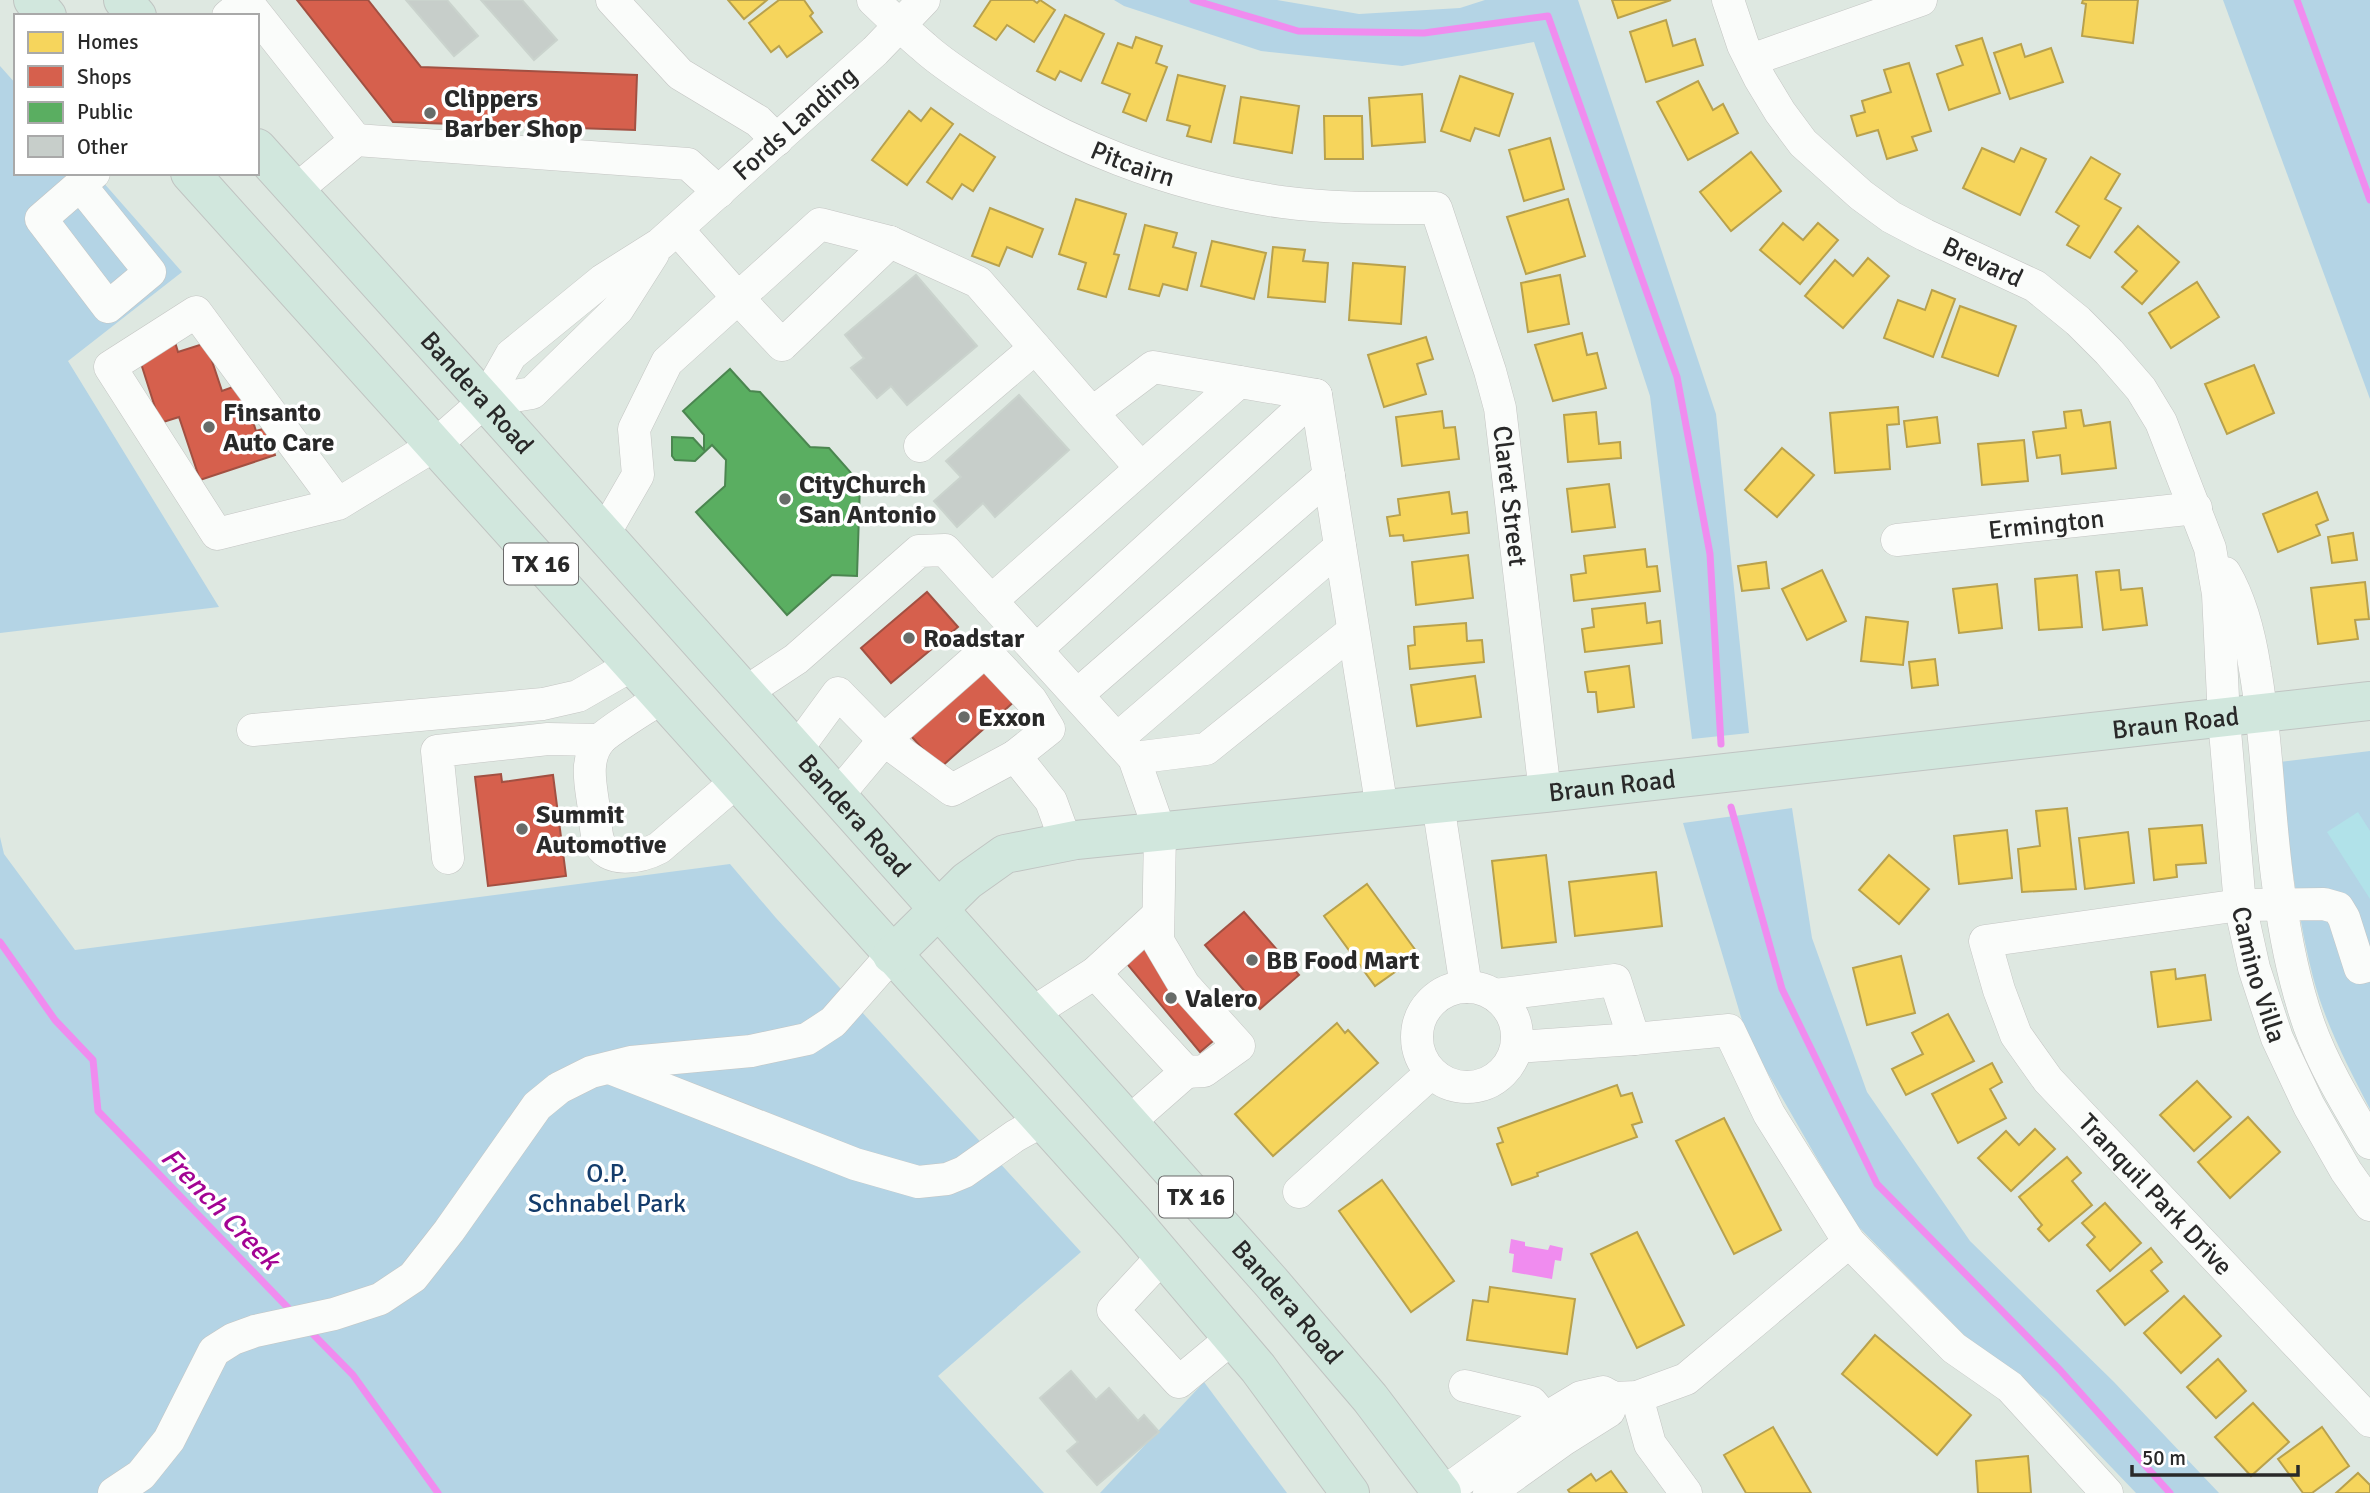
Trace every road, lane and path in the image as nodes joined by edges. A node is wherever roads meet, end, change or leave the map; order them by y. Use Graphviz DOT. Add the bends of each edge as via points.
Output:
graph roads {
  1 [pos="33,0"];
  2 [pos="123,0"];
  3 [pos="612,0"];
  4 [pos="873,0"];
  5 [pos="924,0"];
  6 [pos="1728,0"];
  7 [pos="1921,0"];
  8 [pos="45,14"];
  9 [pos="135,14"];
  10 [pos="900,24"];
  11 [pos="259,28"];
  12 [pos="1751,60"];
  13 [pos="356,140"];
  14 [pos="777,140"];
  15 [pos="259,151"];
  16 [pos="192,175"];
  17 [pos="296,191"];
  18 [pos="719,192"];
  19 [pos="1436,208"];
  20 [pos="669,237"];
  21 [pos="890,242"];
  22 [pos="738,298"];
  23 [pos="1035,348"];
  24 [pos="1239,382"];
  25 [pos="1316,395"];
  26 [pos="485,401"];
  27 [pos="1092,413"];
  28 [pos="436,446"];
  29 [pos="920,446"];
  30 [pos="1141,468"];
  31 [pos="1329,475"];
  32 [pos="338,504"];
  33 [pos="2196,508"];
  34 [pos="604,534"];
  35 [pos="1897,540"];
  36 [pos="1340,547"];
  37 [pos="2210,548"];
  38 [pos="991,601"];
  39 [pos="1353,631"];
  40 [pos="1036,650"];
  41 [pos="632,665"];
  42 [pos="746,692"];
  43 [pos="1077,695"];
  44 [pos="662,698"];
  45 [pos="2370,702"];
  46 [pos="2263,714"];
  47 [pos="2224,719"];
  48 [pos="253,730"];
  49 [pos="600,740"];
  50 [pos="884,740"];
  51 [pos="797,749"];
  52 [pos="1126,749"];
  53 [pos="1015,756"];
  54 [pos="737,781"];
  55 [pos="1545,793"];
  56 [pos="838,795"];
  57 [pos="1438,804"];
  58 [pos="1382,809"];
  59 [pos="1160,832"];
  60 [pos="1066,842"];
  61 [pos="448,858"];
  62 [pos="2240,905"];
  63 [pos="2281,905"];
  64 [pos="939,908"];
  65 [pos="1158,915"];
  66 [pos="892,955"];
  67 [pos="2370,965"];
  68 [pos="1095,973"];
  69 [pos="1480,990"];
  70 [pos="1032,1013"];
  71 [pos="1634,1039"];
  72 [pos="1517,1047"];
  73 [pos="610,1068"];
  74 [pos="1186,1072"];
  75 [pos="1431,1073"];
  76 [pos="1042,1121"];
  77 [pos="1129,1122"];
  78 [pos="2370,1143"];
  79 [pos="1299,1192"];
  80 [pos="2370,1205"];
  81 [pos="1849,1242"];
  82 [pos="1163,1256"];
  83 [pos="1233,1338"];
  84 [pos="1465,1386"];
  85 [pos="1625,1398"];
  86 [pos="2370,1421"];
  87 [pos="1555,1429"];
  88 [pos="114,1493"];
  89 [pos="1350,1493"];
  90 [pos="1443,1493"];
  91 [pos="1489,1493"];
  92 [pos="1686,1493"];
  93 [pos="2107,1493"];
  1 -- 8 [label="main road"];
  2 -- 9 [label="main road"];
  3 -- 14 [label="street" via="680,74 758,121"];
  4 -- 10 [label="street, Pitcairn"];
  5 -- 10 [label="street, Fords Landing"];
  6 -- 12 [label="street, Brevard"];
  7 -- 12 [label="street"];
  10 -- 14 [label="street, Fords Landing"];
  10 -- 19 [label="street, Pitcairn" via="924,47 1001,102 1067,138 1137,167 1209,188 1283,202"];
  11 -- 13 [label="street"];
  12 -- 33 [label="street, Brevard" via="1803,142 1861,195 1925,235 2035,286 2101,344 2141,389 2161,422"];
  13 -- 17 [label="street"];
  13 -- 18 [label="street" via="688,164"];
  14 -- 18 [label="street, Fords Landing"];
  15 -- 17 [label="main road, Bandera Road / TX 16"];
  16 -- 28 [label="main road, TX 16"];
  17 -- 26 [label="main road, Bandera Road / TX 16"];
  18 -- 20 [label="street, Fords Landing"];
  19 -- 55 [label="street, Claret Street" via="1500,408"];
  20 -- 22 [label="street"];
  20 -- 26 [label="street, Fords Landing" via="618,309 532,393"];
  21 -- 22 [label="street" via="820,223"];
  21 -- 22 [label="street" via="782,345"];
  21 -- 23 [label="street" via="978,282"];
  22 -- 34 [label="street" via="667,362 635,429 638,475"];
  23 -- 27 [label="street"];
  23 -- 29 [label="street"];
  24 -- 25 [label="street"];
  24 -- 27 [label="street" via="1153,367"];
  24 -- 30 [label="street"];
  25 -- 31 [label="street"];
  25 -- 40 [label="street"];
  26 -- 28 [label="street"];
  26 -- 34 [label="main road, Bandera Road / TX 16"];
  27 -- 30 [label="street"];
  28 -- 32 [label="street"];
  28 -- 41 [label="main road, TX 16"];
  30 -- 38 [label="street"];
  31 -- 36 [label="street"];
  31 -- 43 [label="street"];
  32 -- 32 [label="street" via="196,312 110,367 217,534"];
  33 -- 35 [label="street, Ermington"];
  33 -- 37 [label="street, Brevard"];
  34 -- 42 [label="main road, Bandera Road / TX 16"];
  36 -- 39 [label="street"];
  36 -- 52 [label="street"];
  37 -- 46 [label="street, Brevard" via="2232,586 2250,637"];
  37 -- 47 [label="street, Brevard" via="2218,594"];
  38 -- 40 [label="street"];
  38 -- 42 [label="street" via="945,550 919,551 796,659"];
  39 -- 52 [label="street" via="1206,749"];
  39 -- 58 [label="street"];
  40 -- 43 [label="street"];
  41 -- 44 [label="main road, TX 16"];
  41 -- 48 [label="street" via="578,696 543,704"];
  42 -- 51 [label="main road, Bandera Road / TX 16"];
  43 -- 52 [label="street"];
  44 -- 49 [label="street"];
  44 -- 54 [label="main road, TX 16"];
  45 -- 46 [label="main road, Braun Road"];
  46 -- 47 [label="main road, Braun Road"];
  46 -- 63 [label="street, Camino Villa"];
  47 -- 55 [label="main road, Braun Road"];
  47 -- 62 [label="street, Camino Villa"];
  49 -- 54 [label="street" via="591,757 589,777 599,842 610,853 625,858 659,848"];
  49 -- 61 [label="street" via="548,739 437,751"];
  50 -- 51 [label="street" via="838,693"];
  50 -- 53 [label="street" via="952,790"];
  50 -- 53 [label="street" via="985,651 1031,699 1049,729"];
  50 -- 56 [label="street"];
  51 -- 56 [label="main road, Bandera Road / TX 16"];
  52 -- 59 [label="street"];
  53 -- 60 [label="street" via="1051,801"];
  54 -- 66 [label="main road, TX 16"];
  55 -- 57 [label="main road, Braun Road"];
  56 -- 64 [label="main road, Bandera Road / TX 16"];
  57 -- 58 [label="main road, Braun Road"];
  57 -- 69 [label="street"];
  58 -- 59 [label="main road, Braun Road"];
  59 -- 60 [label="main road, Braun Road"];
  59 -- 65 [label="street"];
  60 -- 64 [label="main road, Braun Road" via="1005,854"];
  62 -- 63 [label="street"];
  62 -- 80 [label="street, Camino Villa" via="2277,1038 2309,1106"];
  62 -- 86 [label="street, Tranquil Park Drive" via="1985,941 2016,1035 2048,1080"];
  63 -- 67 [label="street" via="2338,908 2360,968"];
  63 -- 78 [label="street, Camino Villa" via="2310,1026"];
  64 -- 66 [label="main road, Braun Road"];
  64 -- 70 [label="main road, Bandera Road / TX 16"];
  65 -- 68 [label="street"];
  65 -- 74 [label="street" via="1157,941 1184,985 1239,1046 1204,1071"];
  66 -- 73 [label="street" via="832,1022 807,1039 751,1051"];
  66 -- 76 [label="main road, TX 16"];
  68 -- 70 [label="street"];
  68 -- 74 [label="street"];
  69 -- 71 [label="street" via="1615,980"];
  69 -- 72 [label="street" via="1506,1005 1518,1032"];
  69 -- 75 [label="street" via="1449,990 1424,1011 1416,1043"];
  70 -- 77 [label="main road, Bandera Road / TX 16"];
  71 -- 72 [label="street"];
  71 -- 81 [label="street" via="1729,1030 1769,1114"];
  72 -- 75 [label="street" via="1502,1074 1474,1088 1443,1082"];
  73 -- 76 [label="street" via="855,1164 918,1182 964,1172"];
  73 -- 88 [label="street" via="559,1088 537,1106 413,1277 380,1299 255,1331 214,1351 169,1440 141,1475"];
  74 -- 77 [label="street"];
  75 -- 79 [label="street"];
  76 -- 82 [label="main road, TX 16"];
  77 -- 90 [label="main road, Bandera Road / TX 16" via="1352,1377"];
  81 -- 85 [label="street" via="1686,1378"];
  81 -- 93 [label="street" via="1954,1348 2010,1387"];
  82 -- 83 [label="main road, TX 16"];
  82 -- 83 [label="street" via="1113,1310 1180,1382"];
  83 -- 89 [label="main road, TX 16"];
  84 -- 87 [label="street" via="1531,1402"];
  85 -- 87 [label="street" via="1609,1411"];
  85 -- 92 [label="street" via="1650,1444"];
  87 -- 90 [label="street"];
  87 -- 91 [label="street"];
}
